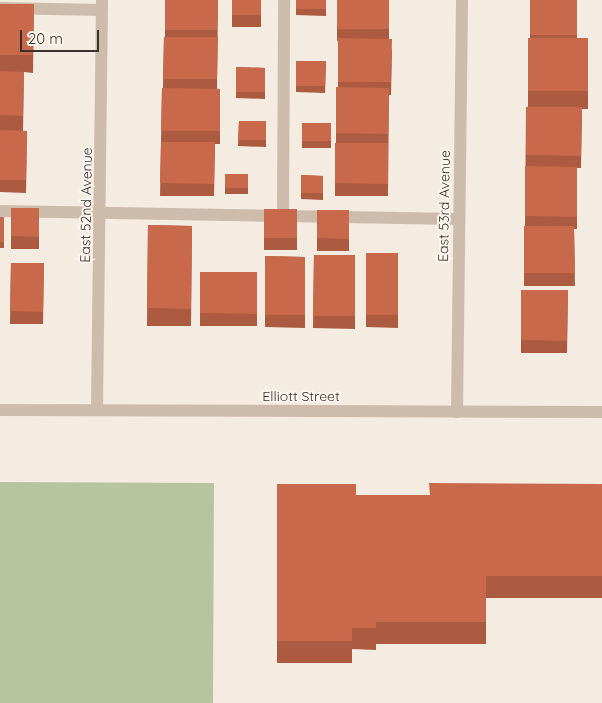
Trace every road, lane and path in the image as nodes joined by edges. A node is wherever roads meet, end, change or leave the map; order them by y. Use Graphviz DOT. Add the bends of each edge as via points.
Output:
graph roads {
  1 [pos="284,0"];
  2 [pos="462,0"];
  3 [pos="102,5"];
  4 [pos="0,8"];
  5 [pos="0,211"];
  6 [pos="102,213"];
  7 [pos="282,216"];
  8 [pos="458,219"];
  9 [pos="0,410"];
  10 [pos="96,410"];
  11 [pos="457,412"];
  12 [pos="602,412"];
  1 -- 7 [label="street"];
  2 -- 8 [label="street, East 53rd Avenue"];
  3 -- 4 [label="street"];
  3 -- 6 [label="street, East 52nd Avenue"];
  5 -- 6 [label="street"];
  6 -- 7 [label="street"];
  6 -- 10 [label="street, East 52nd Avenue"];
  7 -- 8 [label="street"];
  8 -- 11 [label="street, East 53rd Avenue"];
  9 -- 10 [label="street, Elliott Street"];
  10 -- 11 [label="street, Elliott Street"];
  11 -- 12 [label="street, Elliott Street"];
}
